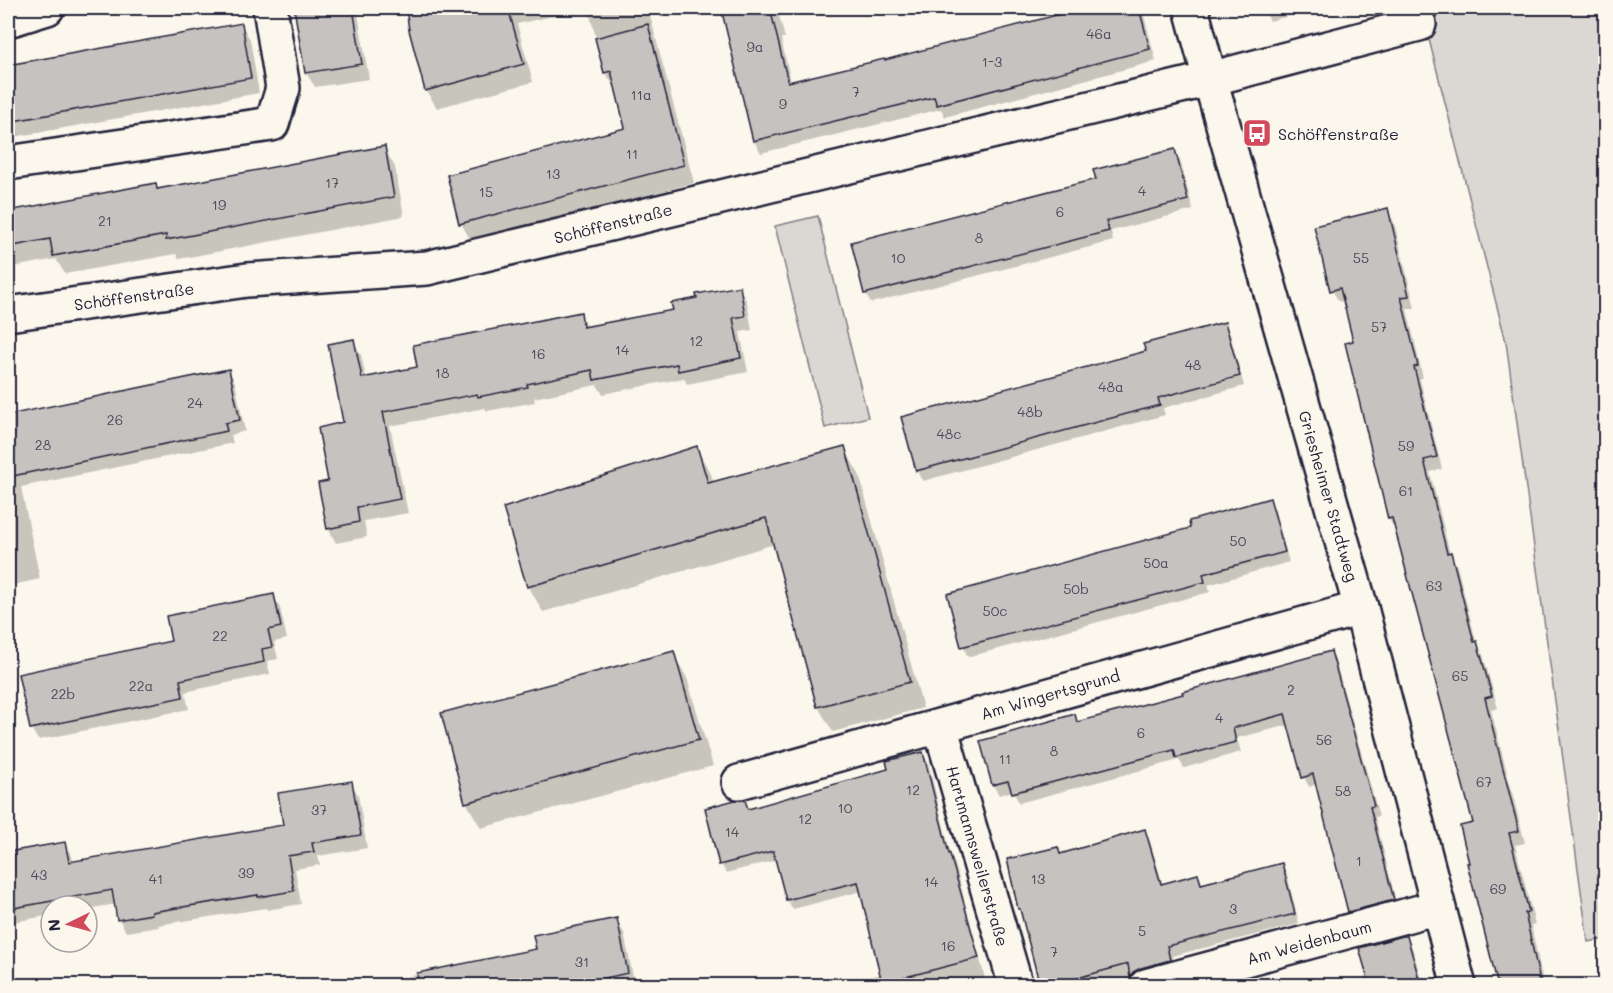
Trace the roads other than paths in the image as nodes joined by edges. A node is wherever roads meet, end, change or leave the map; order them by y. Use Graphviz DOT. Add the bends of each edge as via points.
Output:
graph roads {
  1 [pos="47,8"];
  2 [pos="270,8"];
  3 [pos="1191,8"];
  4 [pos="8,20"];
  5 [pos="1419,24"];
  6 [pos="1210,79"];
  7 [pos="8,163"];
  8 [pos="8,314"];
  9 [pos="1361,608"];
  10 [pos="940,726"];
  11 [pos="739,782"];
  12 [pos="1437,908"];
  13 [pos="1016,986"];
  14 [pos="1146,986"];
  15 [pos="1459,986"];
  1 -- 4 [label="street"];
  2 -- 7 [label="street" via="283,88 272,124"];
  3 -- 6 [label="street, Griesheimer Stadtweg"];
  5 -- 6 [label="street, Schöffenstraße"];
  6 -- 8 [label="street, Schöffenstraße" via="427,268 247,280"];
  6 -- 9 [label="street, Griesheimer Stadtweg"];
  9 -- 10 [label="street, Am Wingertsgrund"];
  9 -- 12 [label="street, Griesheimer Stadtweg"];
  10 -- 11 [label="street, Am Wingertsgrund"];
  10 -- 13 [label="street, Hartmannsweilerstraße"];
  12 -- 14 [label="street, Am Weidenbaum"];
  12 -- 15 [label="street, Griesheimer Stadtweg"];
}
